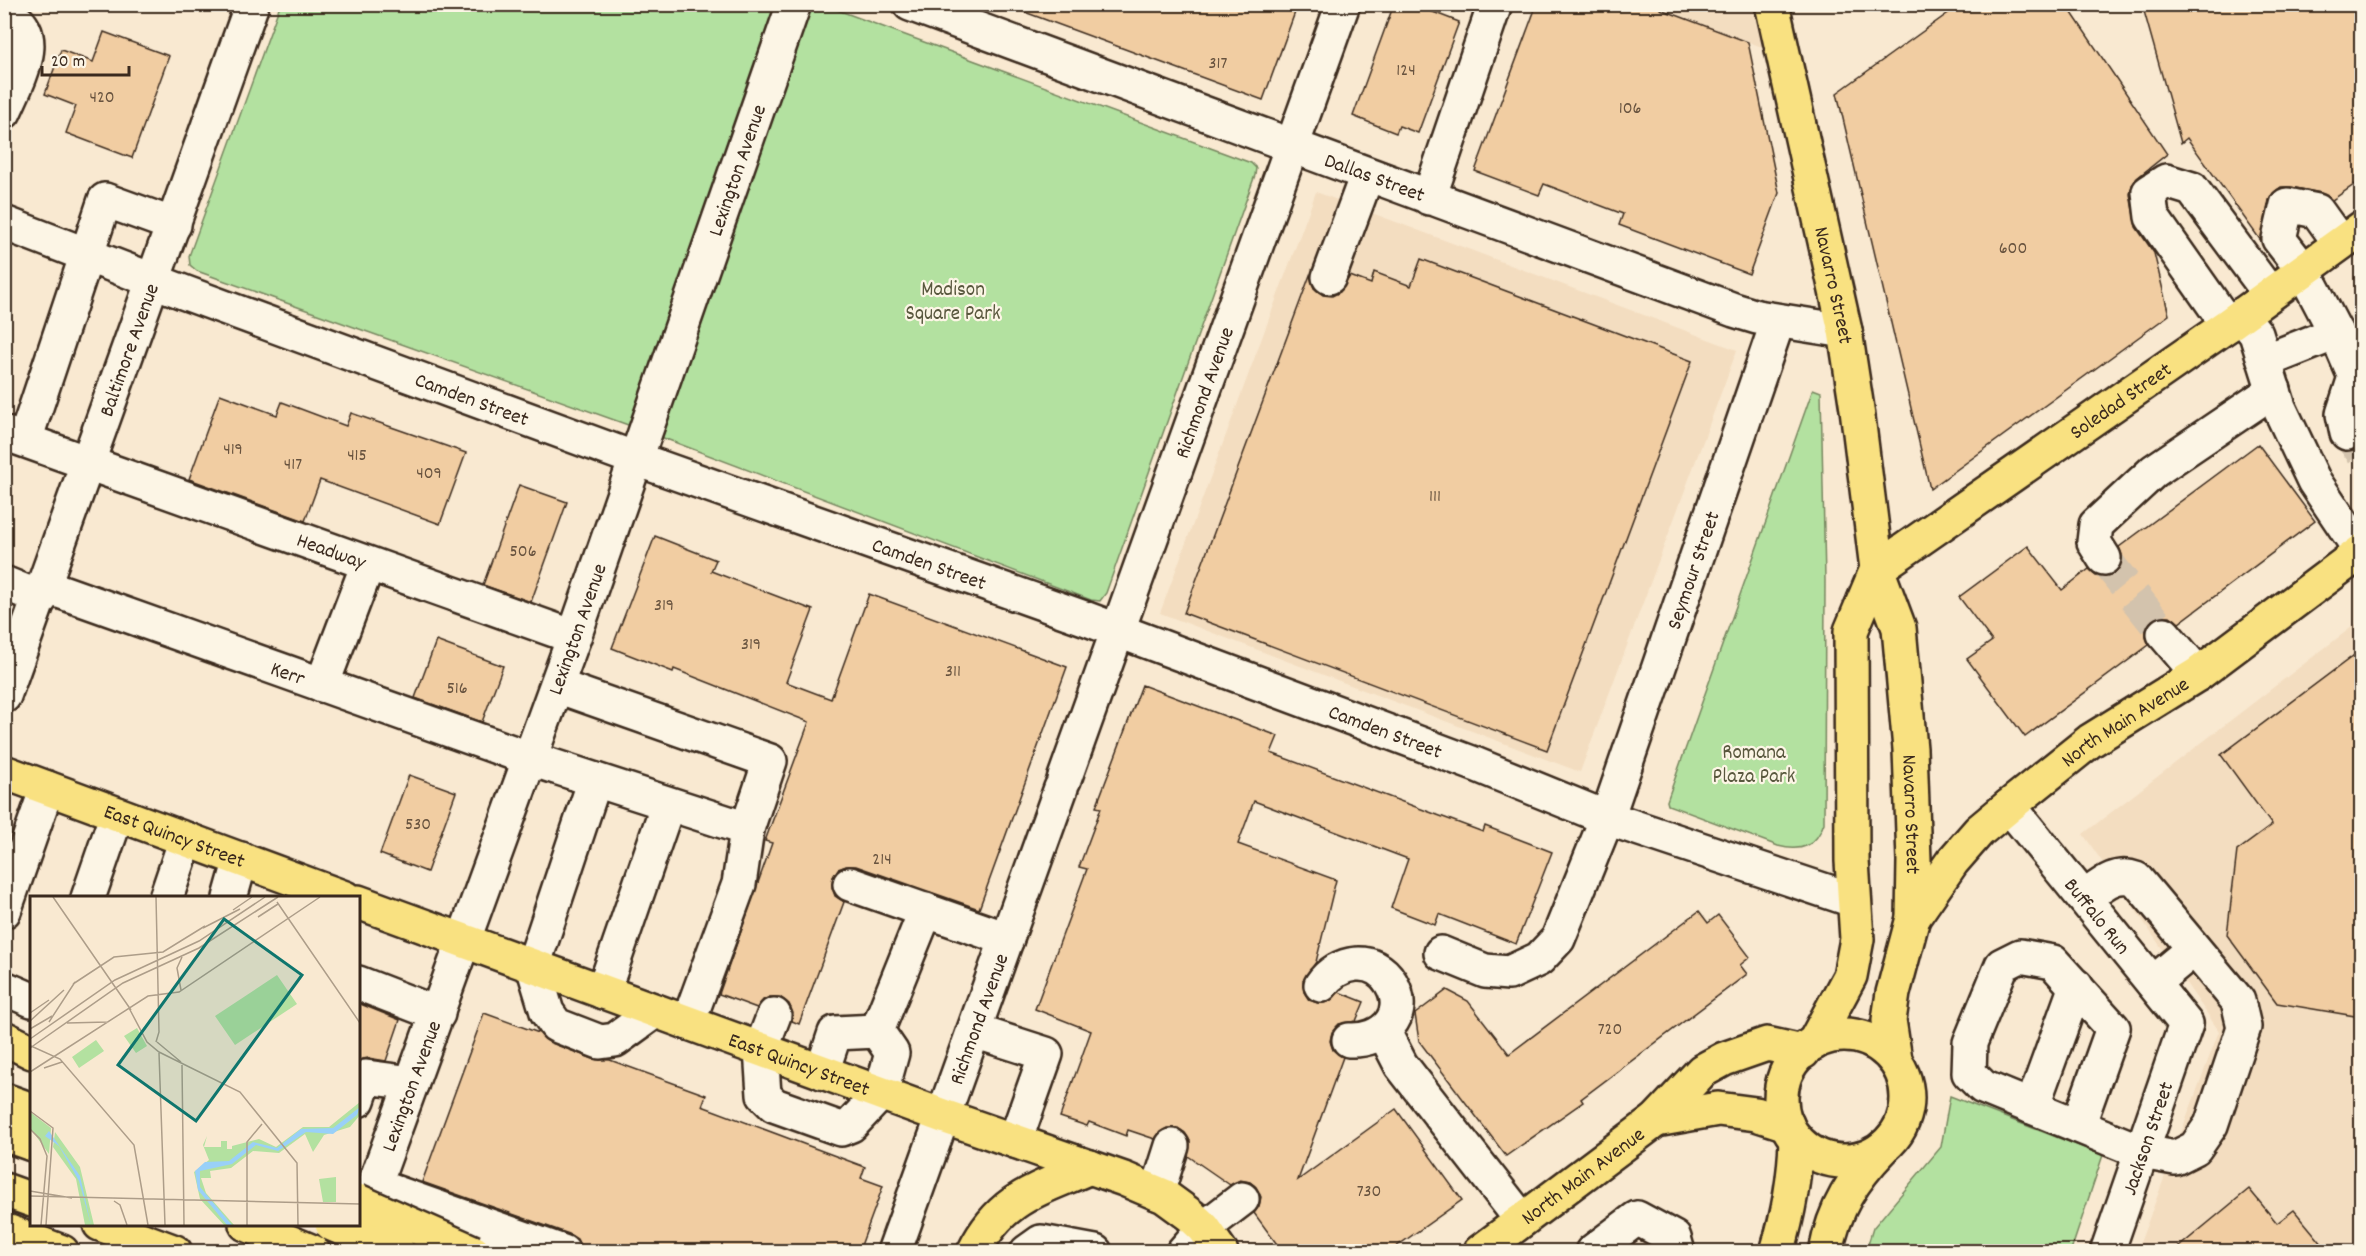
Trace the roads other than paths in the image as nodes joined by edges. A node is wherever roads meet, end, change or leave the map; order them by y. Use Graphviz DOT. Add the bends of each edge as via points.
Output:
graph roads {
  1 [pos="252,4"];
  2 [pos="794,4"];
  3 [pos="910,4"];
  4 [pos="1343,4"];
  5 [pos="1495,4"];
  6 [pos="1772,4"];
  7 [pos="4,14"];
  8 [pos="4,112"];
  9 [pos="1290,147"];
  10 [pos="1367,176"];
  11 [pos="1429,198"];
  12 [pos="4,223"];
  13 [pos="174,225"];
  14 [pos="2351,236"];
  15 [pos="85,255"];
  16 [pos="2303,270"];
  17 [pos="1329,277"];
  18 [pos="154,280"];
  19 [pos="2270,294"];
  20 [pos="2235,320"];
  21 [pos="1778,321"];
  22 [pos="1845,332"];
  23 [pos="2336,333"];
  24 [pos="2269,375"];
  25 [pos="2359,384"];
  26 [pos="17,429"];
  27 [pos="2353,429"];
  28 [pos="636,459"];
  29 [pos="89,464"];
  30 [pos="2361,551"];
  31 [pos="2104,558"];
  32 [pos="368,564"];
  33 [pos="1877,569"];
  34 [pos="4,583"];
  35 [pos="43,592"];
  36 [pos="1117,630"];
  37 [pos="2164,634"];
  38 [pos="574,637"];
  39 [pos="2198,674"];
  40 [pos="8,675"];
  41 [pos="322,685"];
  42 [pos="557,686"];
  43 [pos="531,759"];
  44 [pos="4,772"];
  45 [pos="595,780"];
  46 [pos="47,788"];
  47 [pos="668,804"];
  48 [pos="2009,806"];
  49 [pos="117,814"];
  50 [pos="1607,818"];
  51 [pos="747,829"];
  52 [pos="186,839"];
  53 [pos="241,859"];
  54 [pos="850,884"];
  55 [pos="88,896"];
  56 [pos="166,896"];
  57 [pos="230,896"];
  58 [pos="342,896"];
  59 [pos="2084,898"];
  60 [pos="1853,900"];
  61 [pos="360,903"];
  62 [pos="926,910"];
  63 [pos="4,911"];
  64 [pos="1913,918"];
  65 [pos="1006,939"];
  66 [pos="465,941"];
  67 [pos="2194,949"];
  68 [pos="1441,952"];
  69 [pos="533,966"];
  70 [pos="2153,983"];
  71 [pos="360,984"];
  72 [pos="1321,985"];
  73 [pos="2076,987"];
  74 [pos="4,988"];
  75 [pos="603,992"];
  76 [pos="30,999"];
  77 [pos="655,1011"];
  78 [pos="438,1014"];
  79 [pos="774,1015"];
  80 [pos="688,1023"];
  81 [pos="2187,1024"];
  82 [pos="974,1030"];
  83 [pos="877,1031"];
  84 [pos="1384,1032"];
  85 [pos="4,1038"];
  86 [pos="1349,1040"];
  87 [pos="1809,1047"];
  88 [pos="761,1049"];
  89 [pos="30,1051"];
  90 [pos="1895,1060"];
  91 [pos="822,1072"];
  92 [pos="412,1083"];
  93 [pos="362,1088"];
  94 [pos="881,1093"];
  95 [pos="4,1100"];
  96 [pos="2032,1107"];
  97 [pos="30,1109"];
  98 [pos="944,1116"];
  99 [pos="1656,1120"];
  100 [pos="2078,1126"];
  101 [pos="1791,1132"];
  102 [pos="4,1134"];
  103 [pos="1015,1141"];
  104 [pos="30,1143"];
  105 [pos="1173,1146"];
  106 [pos="1885,1146"];
  107 [pos="2142,1152"];
  108 [pos="1090,1167"];
  109 [pos="367,1185"];
  110 [pos="4,1190"];
  111 [pos="1157,1193"];
  112 [pos="30,1199"];
  113 [pos="1242,1199"];
  114 [pos="360,1212"];
  115 [pos="1522,1220"];
  116 [pos="106,1226"];
  117 [pos="251,1226"];
  118 [pos="337,1226"];
  119 [pos="356,1226"];
  120 [pos="4,1230"];
  121 [pos="1203,1244"];
  122 [pos="62,1251"];
  123 [pos="175,1251"];
  124 [pos="313,1251"];
  125 [pos="350,1251"];
  126 [pos="398,1251"];
  127 [pos="473,1251"];
  128 [pos="563,1251"];
  129 [pos="894,1251"];
  130 [pos="974,1251"];
  131 [pos="1027,1251"];
  132 [pos="1095,1251"];
  133 [pos="1480,1251"];
  134 [pos="1592,1251"];
  135 [pos="1678,1251"];
  136 [pos="1777,1251"];
  137 [pos="1826,1251"];
  138 [pos="2107,1251"];
  1 -- 13 [label="street, Baltimore Avenue"];
  2 -- 28 [label="street, Lexington Avenue"];
  3 -- 9 [label="street, Dallas Street"];
  4 -- 9 [label="street, Richmond Avenue"];
  5 -- 11 [label="street"];
  6 -- 22 [label="main road, Navarro Street"];
  7 -- 8 [label="street" via="25,32 28,54"];
  9 -- 10 [label="street, Dallas Street"];
  9 -- 36 [label="street, Richmond Avenue"];
  10 -- 11 [label="street, Dallas Street"];
  10 -- 17 [label="street"];
  11 -- 21 [label="street, Dallas Street" via="1734,310"];
  12 -- 15 [label="street, Camden Street"];
  13 -- 15 [label="street" via="105,200"];
  13 -- 18 [label="street, Baltimore Avenue"];
  14 -- 16 [label="main road, Soledad Street"];
  14 -- 16 [label="street" via="2317,211 2287,205 2279,239"];
  15 -- 18 [label="street, Camden Street"];
  15 -- 26 [label="street"];
  16 -- 19 [label="main road, Soledad Street"];
  16 -- 23 [label="street"];
  18 -- 28 [label="street, Camden Street"];
  18 -- 29 [label="street, Baltimore Avenue"];
  19 -- 20 [label="main road, Soledad Street"];
  19 -- 20 [label="street" via="2192,189 2166,181 2149,192 2151,217"];
  20 -- 24 [label="street" via="2256,334"];
  20 -- 33 [label="main road, Soledad Street"];
  21 -- 22 [label="street, Dallas Street"];
  21 -- 50 [label="street, Seymour Street"];
  22 -- 33 [label="main road, Navarro Street"];
  23 -- 24 [label="street"];
  23 -- 25 [label="street"];
  24 -- 30 [label="street" via="2279,407 2314,481"];
  24 -- 31 [label="street" via="2096,525 2094,542"];
  25 -- 27 [label="street" via="2343,414"];
  26 -- 29 [label="street, Headway"];
  28 -- 36 [label="street, Camden Street"];
  28 -- 38 [label="street, Lexington Avenue"];
  29 -- 32 [label="street, Headway"];
  29 -- 35 [label="street, Baltimore Avenue"];
  30 -- 39 [label="main road, North Main Avenue"];
  32 -- 38 [label="street, Headway"];
  32 -- 41 [label="street"];
  33 -- 60 [label="main road, Navarro Street" via="1851,632"];
  33 -- 64 [label="main road, Navarro Street" via="1899,628 1910,749"];
  34 -- 35 [label="street, Kerr"];
  35 -- 40 [label="street, Baltimore Avenue"];
  35 -- 41 [label="street, Kerr"];
  36 -- 50 [label="street, Camden Street"];
  36 -- 65 [label="street, Richmond Avenue"];
  37 -- 39 [label="street"];
  38 -- 42 [label="street, Lexington Avenue"];
  39 -- 48 [label="main road, North Main Avenue" via="2090,741"];
  41 -- 43 [label="street, Kerr"];
  42 -- 43 [label="street, Lexington Avenue"];
  42 -- 51 [label="street" via="770,761"];
  43 -- 45 [label="street, Kerr"];
  43 -- 66 [label="street, Lexington Avenue"];
  44 -- 46 [label="main road, East Quincy Street"];
  45 -- 47 [label="street, Kerr"];
  45 -- 69 [label="street"];
  46 -- 49 [label="main road, East Quincy Street"];
  46 -- 63 [label="street"];
  47 -- 51 [label="street, Kerr"];
  47 -- 75 [label="street"];
  48 -- 59 [label="street, Buffalo Run"];
  48 -- 64 [label="main road, North Main Avenue" via="1979,831 1952,862"];
  49 -- 52 [label="main road, East Quincy Street"];
  49 -- 55 [label="street"];
  50 -- 60 [label="street, Camden Street"];
  50 -- 68 [label="street, Seymour Street" via="1558,939 1539,959 1509,973 1485,971"];
  51 -- 80 [label="street" via="739,884"];
  52 -- 53 [label="main road, East Quincy Street"];
  52 -- 56 [label="street"];
  53 -- 57 [label="street"];
  53 -- 58 [label="main road, East Quincy Street"];
  54 -- 62 [label="street"];
  59 -- 67 [label="street" via="2112,878 2124,875 2136,879"];
  59 -- 70 [label="street, Buffalo Run"];
  60 -- 87 [label="main road, Navarro Street" via="1857,939 1850,976"];
  61 -- 66 [label="main road, East Quincy Street"];
  62 -- 65 [label="street"];
  62 -- 83 [label="street"];
  64 -- 90 [label="main road, Navarro Street" via="1889,1020"];
  65 -- 82 [label="street, Richmond Avenue"];
  66 -- 69 [label="main road, East Quincy Street"];
  66 -- 78 [label="street, Lexington Avenue"];
  67 -- 70 [label="street"];
  67 -- 107 [label="street" via="2238,1001 2244,1027 2211,1125 2195,1148 2175,1158"];
  69 -- 75 [label="main road, East Quincy Street"];
  69 -- 77 [label="street" via="547,1012 556,1024 600,1042 615,1040"];
  70 -- 81 [label="street, Buffalo Run"];
  71 -- 78 [label="street"];
  72 -- 84 [label="street" via="1335,969 1355,963 1376,968 1391,983 1396,1004 1395,1014"];
  73 -- 96 [label="street"];
  73 -- 96 [label="street" via="2054,962 2020,956 2002,965 1970,1043 1969,1073 1983,1087"];
  73 -- 100 [label="street" via="2113,1028"];
  74 -- 76 [label="street"];
  75 -- 77 [label="main road, East Quincy Street"];
  77 -- 80 [label="main road, East Quincy Street"];
  78 -- 92 [label="street, Lexington Avenue"];
  79 -- 88 [label="street"];
  80 -- 88 [label="main road, East Quincy Street"];
  81 -- 107 [label="street, Jackson Street"];
  82 -- 98 [label="street, Richmond Avenue"];
  82 -- 103 [label="street" via="1046,1054"];
  83 -- 91 [label="street" via="835,1033"];
  83 -- 94 [label="street" via="892,1053"];
  84 -- 86 [label="street" via="1365,1040"];
  84 -- 115 [label="street" via="1401,1065"];
  85 -- 89 [label="main road"];
  87 -- 90 [label="main road" via="1833,1034 1861,1036 1874,1040"];
  87 -- 99 [label="main road, North Main Avenue" via="1767,1044 1724,1059 1702,1071"];
  87 -- 101 [label="main road" via="1785,1077 1782,1109"];
  88 -- 91 [label="main road, East Quincy Street"];
  88 -- 94 [label="street" via="764,1095 774,1105 841,1129 851,1125"];
  90 -- 106 [label="main road" via="1903,1076 1906,1108 1895,1135"];
  91 -- 94 [label="main road, East Quincy Street"];
  92 -- 93 [label="street"];
  92 -- 109 [label="street, Lexington Avenue"];
  94 -- 98 [label="main road, East Quincy Street"];
  95 -- 97 [label="main road"];
  96 -- 100 [label="street"];
  98 -- 103 [label="main road, East Quincy Street"];
  98 -- 129 [label="street, Richmond Avenue"];
  99 -- 101 [label="main road, North Main Avenue" via="1718,1109 1756,1114"];
  99 -- 115 [label="main road, North Main Avenue"];
  100 -- 107 [label="street"];
  101 -- 106 [label="main road" via="1808,1151 1837,1160 1866,1156"];
  101 -- 136 [label="main road" via="1796,1161"];
  102 -- 104 [label="main road"];
  103 -- 108 [label="main road, East Quincy Street"];
  105 -- 111 [label="street"];
  106 -- 137 [label="main road" via="1860,1172 1839,1207"];
  107 -- 138 [label="street, Jackson Street"];
  108 -- 111 [label="main road, East Quincy Street"];
  108 -- 130 [label="main road" via="1009,1205 991,1223"];
  109 -- 114 [label="street, Lexington Avenue"];
  109 -- 127 [label="main road, bridge"];
  109 -- 128 [label="street"];
  110 -- 112 [label="main road"];
  111 -- 121 [label="main road, East Quincy Street" via="1190,1215"];
  113 -- 121 [label="street"];
  115 -- 133 [label="main road, North Main Avenue"];
  116 -- 123 [label="main road"];
  117 -- 124 [label="main road"];
  118 -- 126 [label="main road, bridge"];
  119 -- 125 [label="street, Lexington Avenue"];
  120 -- 122 [label="main road"];
  131 -- 132 [label="street" via="1041,1242"];
  134 -- 135 [label="street" via="1637,1218 1674,1238"];
}
